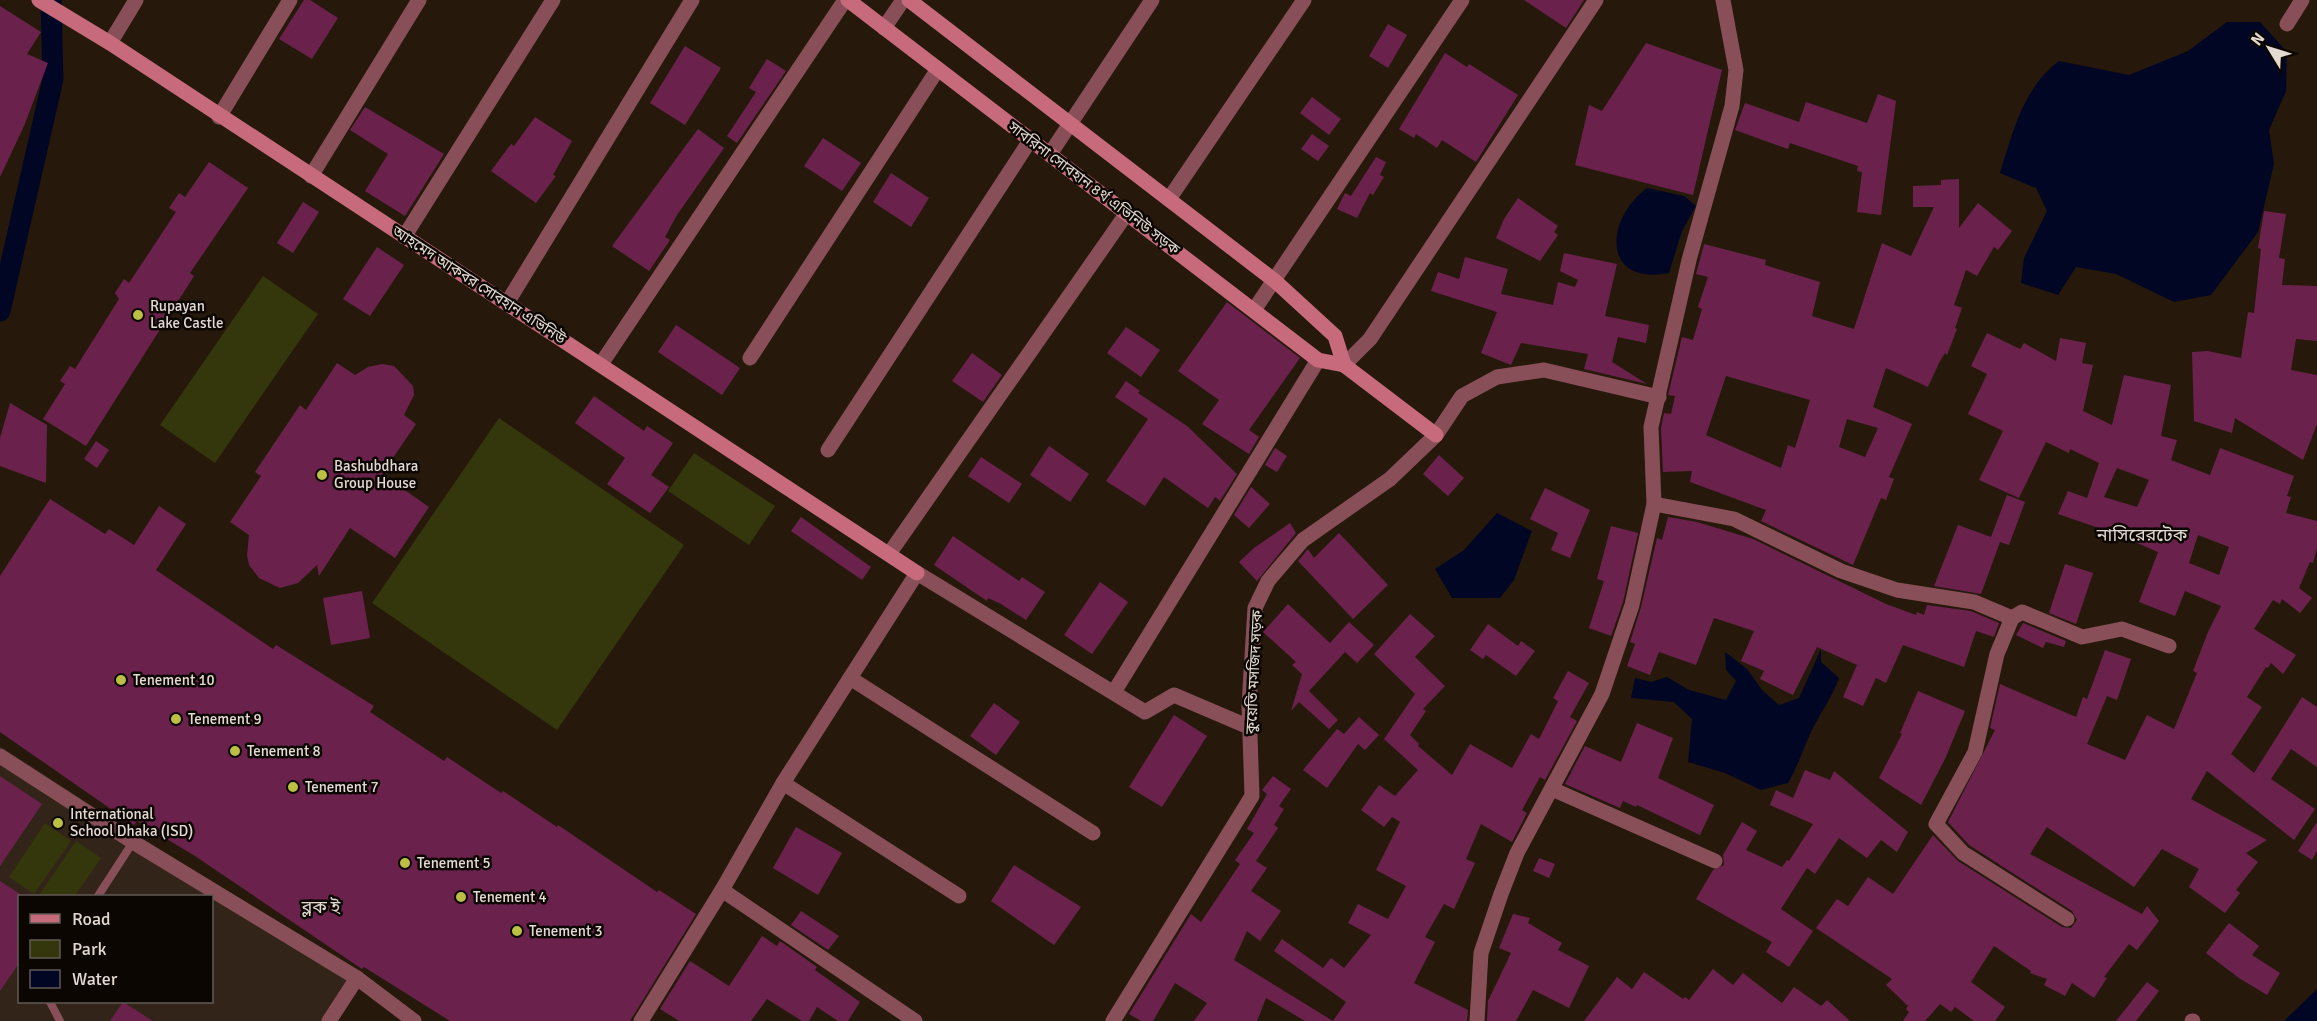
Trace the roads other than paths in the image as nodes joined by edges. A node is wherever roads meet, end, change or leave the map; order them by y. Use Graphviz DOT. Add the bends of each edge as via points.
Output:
graph roads {
  1 [pos="39,0"];
  2 [pos="136,0"];
  3 [pos="290,0"];
  4 [pos="419,0"];
  5 [pos="553,0"];
  6 [pos="692,0"];
  7 [pos="847,0"];
  8 [pos="903,0"];
  9 [pos="909,0"];
  10 [pos="1152,0"];
  11 [pos="1304,0"];
  12 [pos="1462,0"];
  13 [pos="1596,0"];
  14 [pos="1724,0"];
  15 [pos="2302,0"];
  16 [pos="2287,24"];
  17 [pos="884,28"];
  18 [pos="110,43"];
  19 [pos="938,69"];
  20 [pos="219,117"];
  21 [pos="1071,124"];
  22 [pos="1030,139"];
  23 [pos="1050,154"];
  24 [pos="311,176"];
  25 [pos="1169,199"];
  26 [pos="1126,213"];
  27 [pos="404,237"];
  28 [pos="1275,281"];
  29 [pos="507,303"];
  30 [pos="1254,310"];
  31 [pos="750,358"];
  32 [pos="1318,360"];
  33 [pos="601,364"];
  34 [pos="1344,365"];
  35 [pos="1659,397"];
  36 [pos="1436,435"];
  37 [pos="828,450"];
  38 [pos="1654,504"];
  39 [pos="889,554"];
  40 [pos="917,573"];
  41 [pos="2012,618"];
  42 [pos="2169,646"];
  43 [pos="850,678"];
  44 [pos="1114,692"];
  45 [pos="1249,727"];
  46 [pos="0,756"];
  47 [pos="783,783"];
  48 [pos="1552,789"];
  49 [pos="1093,833"];
  50 [pos="133,842"];
  51 [pos="1715,861"];
  52 [pos="722,890"];
  53 [pos="99,895"];
  54 [pos="959,896"];
  55 [pos="2067,919"];
  56 [pos="357,978"];
  57 [pos="51,1003"];
  58 [pos="647,1019"];
  59 [pos="60,1021"];
  60 [pos="329,1021"];
  61 [pos="414,1021"];
  62 [pos="915,1021"];
  63 [pos="1113,1021"];
  64 [pos="1477,1021"];
  1 -- 18 [label="street, আহমেদ আকবর সোবহান এভিনিউ"];
  2 -- 18 [label="street"];
  3 -- 20 [label="street"];
  4 -- 24 [label="street"];
  5 -- 27 [label="street"];
  6 -- 29 [label="street"];
  7 -- 17 [label="street, সাবরিনা সোবহান ৪র্থ এভিনিউ সড়ক"];
  7 -- 33 [label="street"];
  8 -- 17 [label="street"];
  9 -- 21 [label="street"];
  10 -- 21 [label="street"];
  11 -- 25 [label="street"];
  12 -- 28 [label="street"];
  13 -- 34 [label="street" via="1370,339"];
  14 -- 35 [label="street" via="1736,70 1732,106 1689,260"];
  15 -- 16 [label="street"];
  17 -- 19 [label="street, সাবরিনা সোবহান ৪র্থ এভিনিউ সড়ক"];
  18 -- 20 [label="street, আহমেদ আকবর সোবহান এভিনিউ"];
  19 -- 22 [label="street, সাবরিনা সোবহান ৪র্থ এভিনিউ সড়ক"];
  19 -- 31 [label="street"];
  20 -- 24 [label="street, আহমেদ আকবর সোবহান এভিনিউ"];
  21 -- 23 [label="street"];
  21 -- 25 [label="street"];
  22 -- 23 [label="street, সাবরিনা সোবহান ৪র্থ এভিনিউ সড়ক"];
  22 -- 37 [label="street"];
  23 -- 26 [label="street, সাবরিনা সোবহান ৪র্থ এভিনিউ সড়ক"];
  24 -- 27 [label="street, আহমেদ আকবর সোবহান এভিনিউ"];
  25 -- 28 [label="street"];
  26 -- 30 [label="street, সাবরিনা সোবহান ৪র্থ এভিনিউ সড়ক"];
  26 -- 39 [label="street"];
  27 -- 29 [label="street, আহমেদ আকবর সোবহান এভিনিউ"];
  28 -- 30 [label="street"];
  28 -- 34 [label="street" via="1335,336"];
  29 -- 33 [label="street, আহমেদ আকবর সোবহান এভিনিউ"];
  30 -- 32 [label="street, সাবরিনা সোবহান ৪র্থ এভিনিউ সড়ক"];
  32 -- 34 [label="street, সাবরিনা সোবহান ৪র্থ এভিনিউ সড়ক"];
  32 -- 44 [label="street"];
  33 -- 39 [label="street, আহমেদ আকবর সোবহান এভিনিউ"];
  34 -- 36 [label="street, সাবরিনা সোবহান ৪র্থ এভিনিউ সড়ক"];
  35 -- 36 [label="street, কুয়েতি মসজিদ সড়ক" via="1544,370 1497,377 1462,396"];
  35 -- 38 [label="street" via="1651,428"];
  36 -- 45 [label="street, কুয়েতি মসজিদ সড়ক" via="1390,479 1303,540 1268,581 1255,608"];
  38 -- 41 [label="street" via="1734,519 1841,571 1897,590 1974,602"];
  38 -- 48 [label="street" via="1632,605 1612,669"];
  39 -- 40 [label="street, আহমেদ আকবর সোবহান এভিনিউ"];
  40 -- 43 [label="street"];
  40 -- 44 [label="street"];
  41 -- 42 [label="street" via="2022,612 2082,637 2122,629"];
  41 -- 55 [label="street" via="1997,654 1976,752 1936,824 1963,853"];
  43 -- 47 [label="street"];
  43 -- 49 [label="street"];
  44 -- 45 [label="street" via="1145,712 1174,695"];
  45 -- 63 [label="street, কুয়েতি মসজিদ সড়ক" via="1252,796"];
  46 -- 50 [label="street"];
  47 -- 52 [label="street"];
  47 -- 54 [label="street"];
  48 -- 51 [label="street"];
  48 -- 64 [label="street" via="1517,854 1481,953"];
  50 -- 53 [label="lane"];
  50 -- 56 [label="street"];
  52 -- 58 [label="street"];
  52 -- 62 [label="street"];
  56 -- 60 [label="street"];
  56 -- 61 [label="street"];
  57 -- 59 [label="lane"];
}
